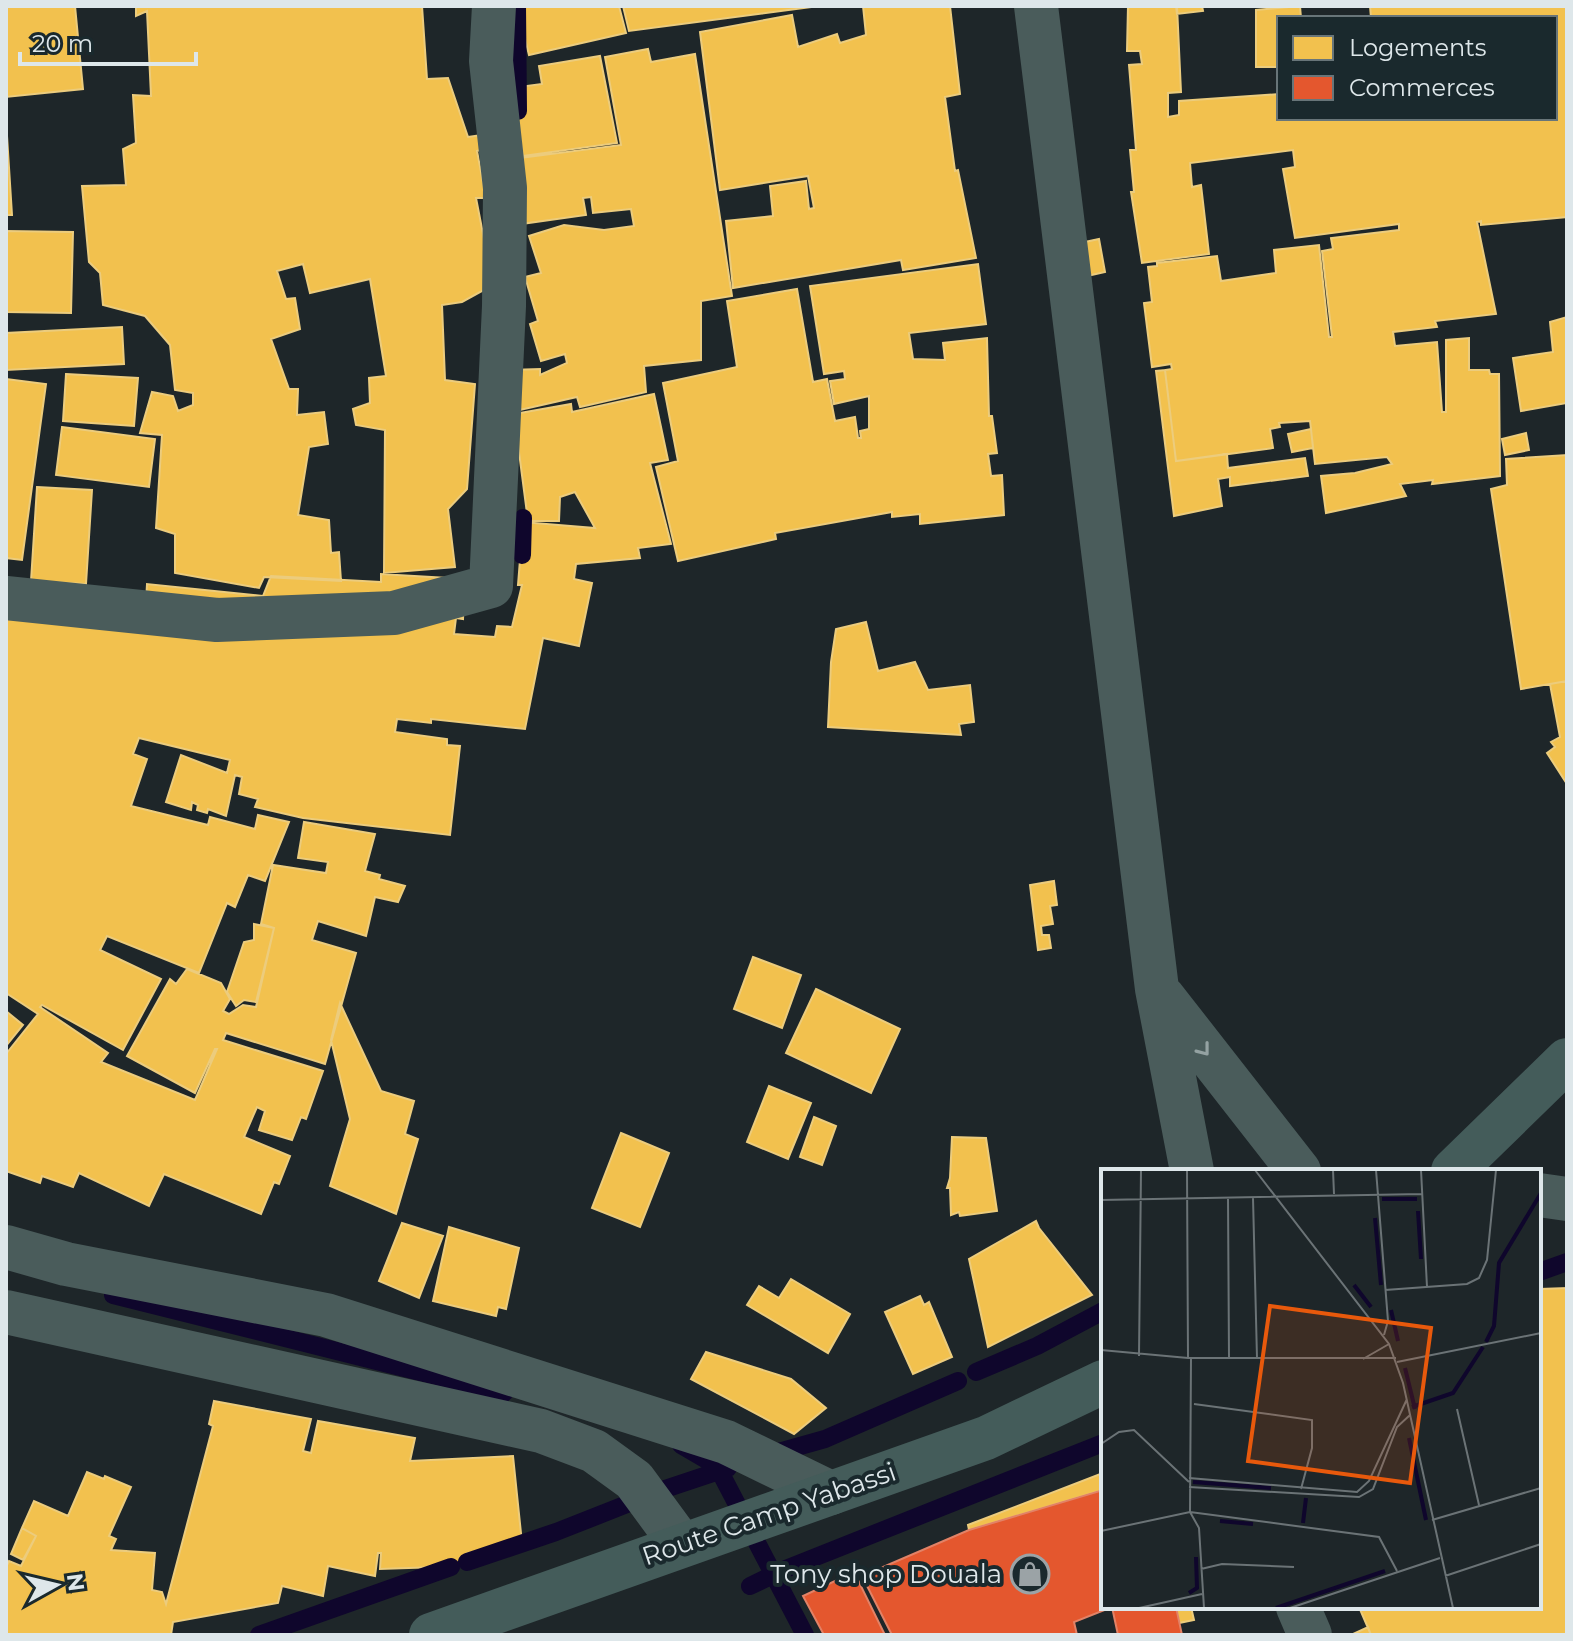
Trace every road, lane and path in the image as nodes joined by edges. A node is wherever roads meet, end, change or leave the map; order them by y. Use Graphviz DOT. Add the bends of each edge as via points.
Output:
graph roads {
  1 [pos="494,6"];
  2 [pos="1036,6"];
  3 [pos="6,598"];
  4 [pos="1157,989"];
  5 [pos="1567,1060"];
  6 [pos="1192,1169"];
  7 [pos="1297,1169"];
  8 [pos="1455,1169"];
  9 [pos="1541,1195"];
  10 [pos="1567,1199"];
  11 [pos="6,1247"];
  12 [pos="6,1312"];
  13 [pos="1101,1383"];
  14 [pos="831,1493"];
  15 [pos="694,1540"];
  16 [pos="1299,1609"];
  17 [pos="431,1635"];
  18 [pos="1310,1635"];
  1 -- 3 [label="street" via="491,61 505,188 491,586 394,613 217,620"];
  2 -- 4 [label="street"];
  4 -- 6 [label="street"];
  4 -- 7 [label="street, one-way"];
  5 -- 8 [label="main road"];
  9 -- 10 [label="street"];
  11 -- 14 [label="street" via="66,1264 326,1315 726,1442"];
  12 -- 15 [label="street" via="541,1431 594,1451 634,1480"];
  13 -- 14 [label="main road, Route Camp Yabassi" via="986,1438"];
  14 -- 15 [label="main road, Route Camp Yabassi"];
  15 -- 17 [label="main road, Route Camp Yabassi"];
  16 -- 18 [label="street"];
}
